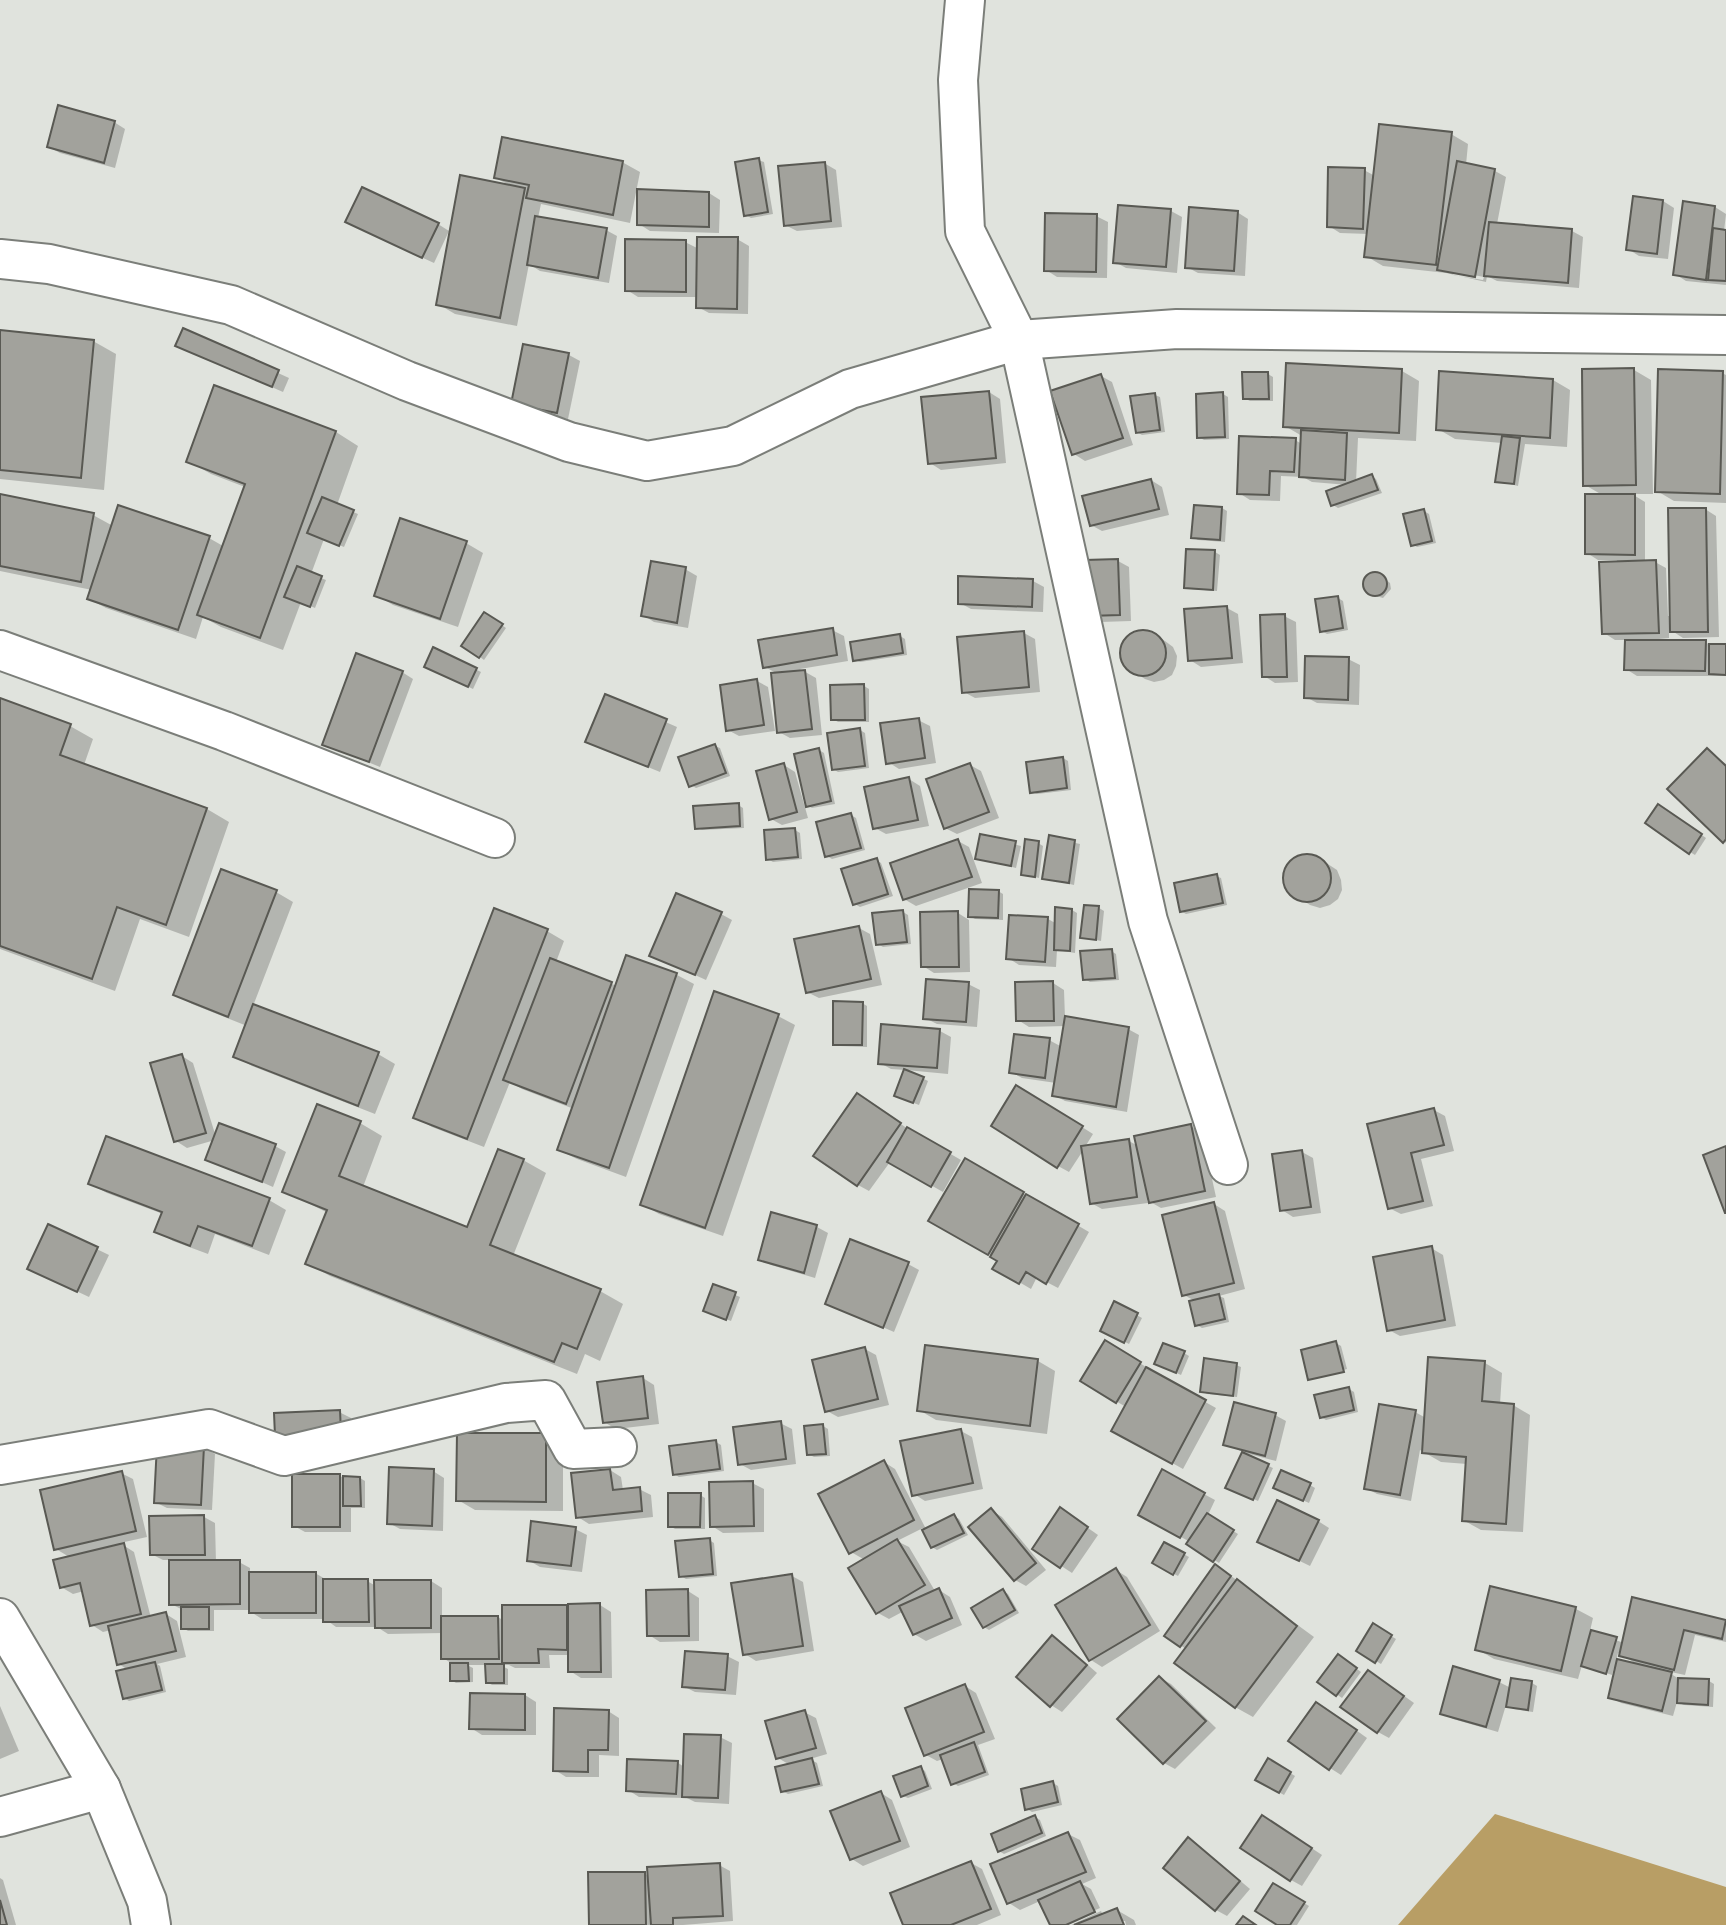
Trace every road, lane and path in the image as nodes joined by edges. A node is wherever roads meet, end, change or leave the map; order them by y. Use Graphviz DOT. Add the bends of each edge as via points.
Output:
graph roads {
  1 [pos="965,0"];
  2 [pos="0,259"];
  3 [pos="1726,335"];
  4 [pos="1020,340"];
  5 [pos="0,650"];
  6 [pos="495,838"];
  7 [pos="1228,1165"];
  8 [pos="618,1447"];
  9 [pos="0,1465"];
  10 [pos="0,1618"];
  11 [pos="101,1789"];
  12 [pos="0,1817"];
  13 [pos="151,1925"];
  1 -- 4 [label="street" via="958,80 965,231"];
  2 -- 4 [label="street" via="49,264 231,305 407,381 569,442 647,461 733,446 850,389"];
  3 -- 4 [label="street" via="1177,330"];
  4 -- 7 [label="street" via="1149,921"];
  5 -- 6 [label="street" via="224,731"];
  8 -- 9 [label="street" via="573,1449 546,1400 506,1404 284,1456 209,1429"];
  10 -- 11 [label="street"];
  11 -- 12 [label="street"];
  11 -- 13 [label="street" via="147,1901"];
}
